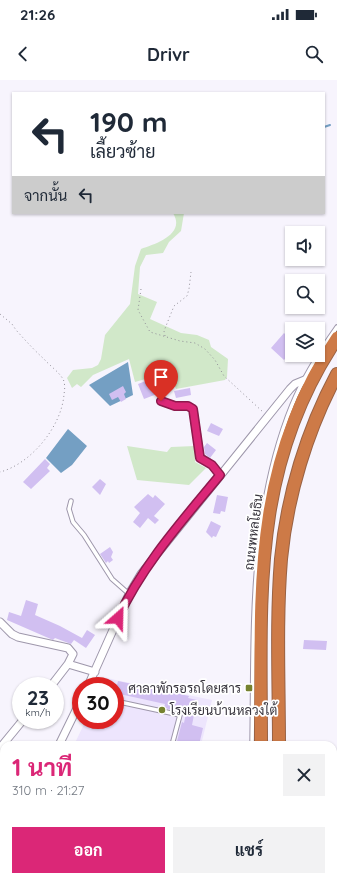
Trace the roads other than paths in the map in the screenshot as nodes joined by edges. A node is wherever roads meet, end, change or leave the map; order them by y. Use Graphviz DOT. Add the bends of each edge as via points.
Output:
graph roads {
  1 [pos="337,327"];
  2 [pos="337,338"];
  3 [pos="337,374"];
  4 [pos="308,379"];
  5 [pos="161,401"];
  6 [pos="220,475"];
  7 [pos="71,501"];
  8 [pos="129,594"];
  9 [pos="0,622"];
  10 [pos="68,664"];
  11 [pos="95,672"];
  12 [pos="58,677"];
  13 [pos="92,677"];
  14 [pos="124,703"];
  15 [pos="72,718"];
  16 [pos="16,729"];
  17 [pos="6,741"];
  18 [pos="61,741"];
  19 [pos="173,741"];
  20 [pos="252,741"];
  21 [pos="261,741"];
  22 [pos="279,741"];
  1 -- 4 [label="lane"];
  2 -- 4 [label="highway, ถนนพหลโยธิน"];
  3 -- 22 [label="highway" via="325,396 295,481 282,551 279,593"];
  4 -- 6 [label="street" via="290,389"];
  4 -- 20 [label="lane" via="292,405 282,432 271,469 259,531 254,595"];
  4 -- 21 [label="highway, ถนนพหลโยธิน" via="277,471 265,532 261,596"];
  5 -- 6 [label="street" via="193,409 200,458 212,465"];
  6 -- 8 [label="street"];
  7 -- 8 [label="lane" via="69,509 73,522 112,579"];
  8 -- 11 [label="street"];
  9 -- 10 [label="street" via="18,637 68,648 73,654"];
  10 -- 11 [label="street"];
  10 -- 12 [label="street"];
  11 -- 13 [label="street"];
  14 -- 19 [label="lane" via="180,715"];
  15 -- 18 [label="street"];
  16 -- 17 [label="street"];
}
